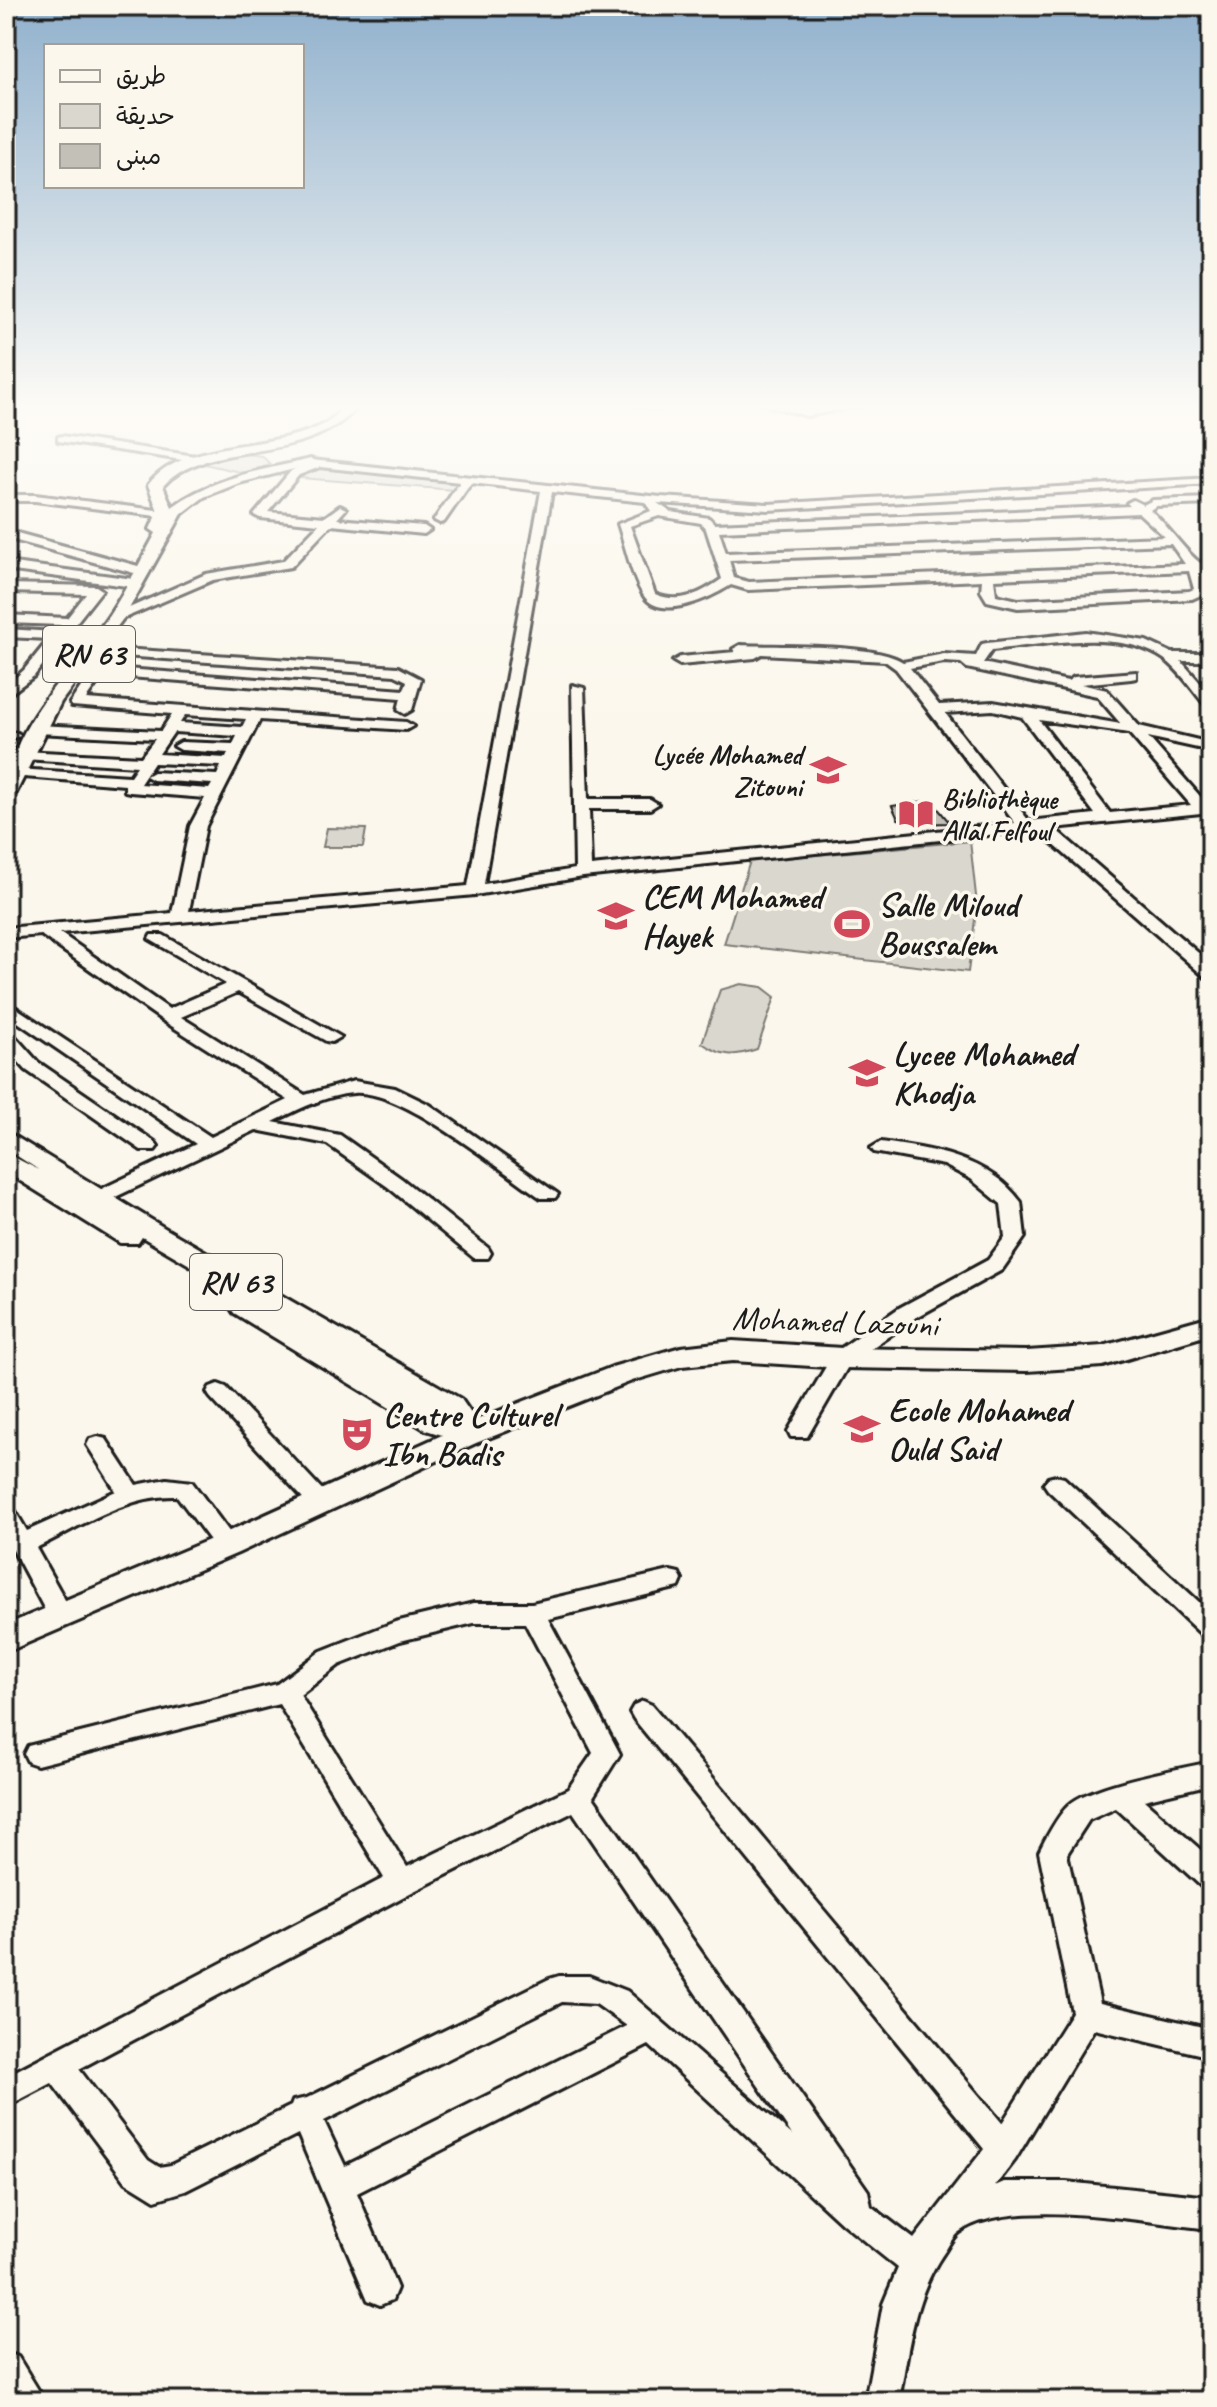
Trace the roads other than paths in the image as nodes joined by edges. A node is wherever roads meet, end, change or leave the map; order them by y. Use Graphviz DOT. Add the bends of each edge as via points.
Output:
graph roads {
  1 [pos="168,516"];
  2 [pos="285,516"];
  3 [pos="333,516"];
  4 [pos="443,516"];
  5 [pos="542,516"];
  6 [pos="646,516"];
  7 [pos="683,516"];
  8 [pos="977,516"];
  9 [pos="1150,516"];
  10 [pos="440,520"];
  11 [pos="328,522"];
  12 [pos="712,528"];
  13 [pos="424,530"];
  14 [pos="6,534"];
  15 [pos="1171,540"];
  16 [pos="723,557"];
  17 [pos="6,566"];
  18 [pos="1194,567"];
  19 [pos="1211,573"];
  20 [pos="988,577"];
  21 [pos="128,580"];
  22 [pos="729,580"];
  23 [pos="6,588"];
  24 [pos="96,590"];
  25 [pos="117,616"];
  26 [pos="6,619"];
  27 [pos="71,622"];
  28 [pos="6,633"];
  29 [pos="61,636"];
  30 [pos="87,649"];
  31 [pos="114,649"];
  32 [pos="740,649"];
  33 [pos="782,651"];
  34 [pos="871,655"];
  35 [pos="1170,657"];
  36 [pos="1211,657"];
  37 [pos="944,658"];
  38 [pos="980,660"];
  39 [pos="680,661"];
  40 [pos="901,666"];
  41 [pos="99,671"];
  42 [pos="6,672"];
  43 [pos="29,673"];
  44 [pos="1131,675"];
  45 [pos="1068,687"];
  46 [pos="577,688"];
  47 [pos="6,693"];
  48 [pos="410,695"];
  49 [pos="1211,703"];
  50 [pos="934,710"];
  51 [pos="180,712"];
  52 [pos="1027,714"];
  53 [pos="254,717"];
  54 [pos="37,729"];
  55 [pos="1133,729"];
  56 [pos="245,732"];
  57 [pos="12,744"];
  58 [pos="1211,747"];
  59 [pos="150,755"];
  60 [pos="232,756"];
  61 [pos="16,773"];
  62 [pos="216,787"];
  63 [pos="6,793"];
  64 [pos="583,804"];
  65 [pos="650,804"];
  66 [pos="1207,807"];
  67 [pos="1106,818"];
  68 [pos="1033,825"];
  69 [pos="583,872"];
  70 [pos="475,890"];
  71 [pos="179,918"];
  72 [pos="46,931"];
  73 [pos="6,933"];
  74 [pos="157,939"];
  75 [pos="1211,973"];
  76 [pos="239,985"];
  77 [pos="6,1006"];
  78 [pos="168,1016"];
  79 [pos="6,1037"];
  80 [pos="332,1037"];
  81 [pos="302,1101"];
  82 [pos="256,1125"];
  83 [pos="6,1138"];
  84 [pos="210,1145"];
  85 [pos="148,1146"];
  86 [pos="881,1148"];
  87 [pos="6,1161"];
  88 [pos="548,1194"];
  89 [pos="100,1197"];
  90 [pos="481,1253"];
  91 [pos="1208,1329"];
  92 [pos="842,1358"];
  93 [pos="218,1392"];
  94 [pos="799,1431"];
  95 [pos="461,1432"];
  96 [pos="98,1445"];
  97 [pos="1056,1484"];
  98 [pos="131,1496"];
  99 [pos="320,1502"];
  100 [pos="6,1515"];
  101 [pos="22,1544"];
  102 [pos="227,1545"];
  103 [pos="670,1580"];
  104 [pos="532,1613"];
  105 [pos="61,1616"];
  106 [pos="1211,1628"];
  107 [pos="6,1639"];
  108 [pos="285,1692"];
  109 [pos="643,1712"];
  110 [pos="37,1754"];
  111 [pos="1211,1773"];
  112 [pos="1119,1794"];
  113 [pos="578,1797"];
  114 [pos="1211,1877"];
  115 [pos="402,1883"];
  116 [pos="1087,2014"];
  117 [pos="651,2029"];
  118 [pos="1211,2043"];
  119 [pos="57,2065"];
  120 [pos="6,2092"];
  121 [pos="304,2112"];
  122 [pos="1004,2149"];
  123 [pos="338,2186"];
  124 [pos="1211,2213"];
  125 [pos="947,2220"];
  126 [pos="879,2235"];
  127 [pos="917,2262"];
  128 [pos="380,2288"];
  129 [pos="6,2369"];
  130 [pos="28,2401"];
  131 [pos="882,2401"];
  1 -- 21 [label="main road, RN 63"];
  2 -- 11 [label="street"];
  3 -- 11 [label="street"];
  4 -- 10 [label="street"];
  5 -- 70 [label="street"];
  6 -- 22 [label="street" via="624,524 650,596 689,602"];
  7 -- 12 [label="street" via="705,520"];
  8 -- 12 [label="street"];
  9 -- 15 [label="street"];
  11 -- 13 [label="street"];
  11 -- 25 [label="street" via="284,565 210,577"];
  12 -- 16 [label="street"];
  14 -- 21 [label="street"];
  15 -- 16 [label="street"];
  15 -- 18 [label="street"];
  16 -- 22 [label="street"];
  17 -- 21 [label="street"];
  18 -- 19 [label="street"];
  18 -- 20 [label="street"];
  18 -- 20 [label="street" via="1201,590 1192,595 1034,604 991,598"];
  20 -- 22 [label="street" via="748,586"];
  21 -- 24 [label="street"];
  21 -- 25 [label="main road, RN 63"];
  21 -- 30 [label="main road, RN 63"];
  23 -- 24 [label="street"];
  24 -- 27 [label="street"];
  25 -- 30 [label="main road, RN 63"];
  26 -- 27 [label="street"];
  27 -- 29 [label="street"];
  28 -- 29 [label="street"];
  29 -- 43 [label="street"];
  30 -- 31 [label="street"];
  30 -- 54 [label="main road, RN 63"];
  30 -- 57 [label="main road, RN 63"];
  31 -- 41 [label="street"];
  31 -- 48 [label="street" via="398,671 414,679"];
  32 -- 33 [label="street"];
  33 -- 34 [label="street"];
  33 -- 39 [label="street"];
  34 -- 38 [label="street" via="960,653"];
  34 -- 40 [label="street"];
  35 -- 36 [label="street"];
  35 -- 38 [label="street" via="1146,645 1086,636 987,647"];
  35 -- 49 [label="street"];
  37 -- 38 [label="street"];
  37 -- 40 [label="street"];
  37 -- 45 [label="street"];
  40 -- 50 [label="street"];
  41 -- 48 [label="street"];
  41 -- 51 [label="street" via="79,705"];
  42 -- 43 [label="street"];
  43 -- 47 [label="street"];
  44 -- 45 [label="street" via="1075,680"];
  45 -- 55 [label="street" via="1102,693"];
  46 -- 64 [label="street"];
  48 -- 53 [label="street" via="405,718"];
  50 -- 52 [label="street" via="993,706"];
  50 -- 68 [label="street"];
  51 -- 53 [label="street"];
  51 -- 59 [label="street"];
  52 -- 55 [label="street"];
  52 -- 67 [label="street"];
  53 -- 56 [label="street"];
  54 -- 57 [label="main road, RN 63"];
  54 -- 59 [label="street"];
  55 -- 58 [label="street"];
  55 -- 66 [label="street"];
  56 -- 59 [label="street"];
  56 -- 60 [label="street"];
  57 -- 59 [label="street"];
  57 -- 61 [label="main road, RN 63"];
  59 -- 60 [label="street"];
  59 -- 61 [label="street"];
  59 -- 62 [label="street" via="130,788"];
  60 -- 62 [label="street"];
  61 -- 63 [label="main road, RN 63"];
  62 -- 71 [label="street" via="198,826"];
  64 -- 65 [label="street"];
  64 -- 69 [label="street"];
  66 -- 67 [label="street"];
  67 -- 68 [label="street"];
  68 -- 69 [label="street"];
  68 -- 75 [label="street"];
  69 -- 70 [label="street"];
  70 -- 71 [label="street"];
  71 -- 72 [label="street"];
  72 -- 73 [label="street"];
  72 -- 78 [label="street"];
  74 -- 76 [label="street"];
  76 -- 78 [label="street"];
  76 -- 80 [label="street"];
  77 -- 84 [label="street"];
  78 -- 81 [label="street"];
  79 -- 85 [label="street" via="32,1066"];
  81 -- 82 [label="street"];
  81 -- 88 [label="street" via="354,1087 388,1092 423,1109"];
  82 -- 84 [label="street"];
  82 -- 90 [label="street" via="333,1139"];
  83 -- 89 [label="main road, RN 63"];
  84 -- 89 [label="street"];
  86 -- 92 [label="street" via="952,1158 982,1176 1011,1202 1015,1237 995,1265 907,1313"];
  87 -- 95 [label="main road" via="436,1423"];
  89 -- 95 [label="main road, RN 63" via="451,1406"];
  91 -- 92 [label="main road, Mohamed Lazouni" via="1103,1356 1027,1361"];
  92 -- 94 [label="street"];
  92 -- 95 [label="main road, Mohamed Lazouni" via="733,1351 681,1357"];
  93 -- 99 [label="street"];
  95 -- 99 [label="main road, Mohamed Lazouni"];
  96 -- 98 [label="street"];
  97 -- 106 [label="street"];
  98 -- 101 [label="street"];
  98 -- 102 [label="street" via="164,1486 184,1488"];
  99 -- 102 [label="main road, Mohamed Lazouni"];
  100 -- 101 [label="street"];
  101 -- 105 [label="street"];
  102 -- 105 [label="main road, Mohamed Lazouni"];
  103 -- 104 [label="street"];
  104 -- 108 [label="street" via="474,1613 395,1632 330,1658"];
  104 -- 113 [label="street" via="607,1754"];
  105 -- 107 [label="main road, Mohamed Lazouni"];
  108 -- 110 [label="street"];
  108 -- 115 [label="street"];
  109 -- 122 [label="street"];
  111 -- 112 [label="street"];
  112 -- 114 [label="street"];
  112 -- 116 [label="street" via="1079,1812 1053,1852"];
  113 -- 115 [label="street"];
  113 -- 126 [label="street"];
  115 -- 119 [label="street"];
  116 -- 118 [label="street"];
  116 -- 122 [label="street"];
  117 -- 121 [label="street" via="608,1995 583,1987 559,1989"];
  117 -- 123 [label="street"];
  117 -- 126 [label="street"];
  119 -- 120 [label="street"];
  119 -- 121 [label="street" via="137,2171 155,2184 174,2180"];
  121 -- 123 [label="street"];
  122 -- 125 [label="street"];
  123 -- 128 [label="street"];
  124 -- 125 [label="street" via="1066,2198 1004,2198"];
  125 -- 127 [label="street"];
  126 -- 127 [label="street"];
  127 -- 131 [label="street" via="900,2304"];
  129 -- 130 [label="street"];
}
